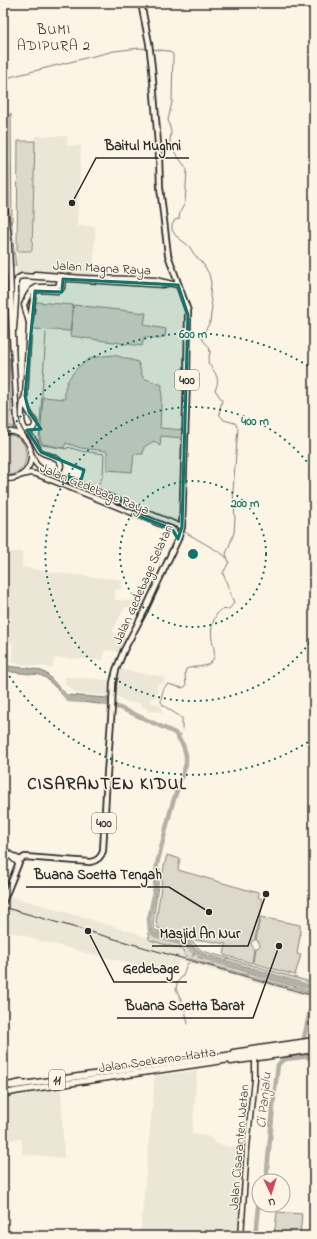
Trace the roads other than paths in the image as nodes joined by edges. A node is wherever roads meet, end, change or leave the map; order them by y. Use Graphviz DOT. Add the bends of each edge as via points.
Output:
graph roads {
  1 [pos="141,3"];
  2 [pos="3,137"];
  3 [pos="61,278"];
  4 [pos="178,285"];
  5 [pos="29,325"];
  6 [pos="13,347"];
  7 [pos="25,396"];
  8 [pos="26,430"];
  9 [pos="3,432"];
  10 [pos="25,439"];
  11 [pos="32,455"];
  12 [pos="51,472"];
  13 [pos="22,475"];
  14 [pos="3,480"];
  15 [pos="135,507"];
  16 [pos="132,514"];
  17 [pos="182,527"];
  18 [pos="178,539"];
  19 [pos="3,850"];
  20 [pos="3,854"];
  21 [pos="20,862"];
  22 [pos="3,902"];
  23 [pos="3,926"];
  24 [pos="3,931"];
  25 [pos="312,1045"];
  26 [pos="300,1047"];
  27 [pos="205,1056"];
  28 [pos="254,1058"];
  29 [pos="200,1059"];
  30 [pos="225,1060"];
  31 [pos="231,1062"];
  32 [pos="166,1067"];
  33 [pos="109,1075"];
  34 [pos="3,1086"];
  35 [pos="3,1094"];
  36 [pos="241,1236"];
  1 -- 4 [label="main road, Jalan Gedebage Selatan / 400" via="150,49 163,218 168,255"];
  2 -- 6 [label="highway"];
  3 -- 4 [label="main road, Jalan Magna Raya" via="160,280"];
  3 -- 5 [label="main road" via="62,288 58,291 35,291"];
  3 -- 5 [label="main road" via="57,287 37,287 32,290 24,305"];
  3 -- 6 [label="main road, Jalan Magna Raya" via="35,275 18,278"];
  4 -- 17 [label="main road, Jalan Gedebage Selatan / 400" via="188,315"];
  5 -- 7 [label="main road"];
  6 -- 10 [label="main road, Jalan Gedebage Raya" via="17,421"];
  7 -- 8 [label="main road" via="22,408 23,426"];
  7 -- 8 [label="main road" via="26,407 36,424 33,429"];
  8 -- 12 [label="main road" via="41,452 60,462 58,471"];
  9 -- 10 [label="main road" via="13,432"];
  10 -- 11 [label="main road, Jalan Gedebage Raya" via="30,445"];
  11 -- 12 [label="main road, Jalan Gedebage Raya" via="39,467"];
  11 -- 13 [label="main road" via="30,465"];
  12 -- 15 [label="main road, Jalan Gedebage Raya"];
  13 -- 14 [label="main road, Jalan Gedebage Raya"];
  13 -- 16 [label="main road, Jalan Gedebage Raya" via="34,473"];
  15 -- 16 [label="main road"];
  15 -- 17 [label="main road, Jalan Gedebage Raya"];
  16 -- 18 [label="main road, Jalan Gedebage Raya" via="172,529"];
  17 -- 18 [label="main road, Jalan Gedebage Selatan / 400"];
  18 -- 21 [label="main road, Jalan Gedebage Selatan / 400" via="116,670 106,774 102,855 92,862 25,857"];
  19 -- 21 [label="main road"];
  20 -- 21 [label="main road"];
  21 -- 22 [label="main road"];
  23 -- 24 [label="main road"];
  25 -- 26 [label="highway, Jalan Soekarno-Hatta / 11"];
  26 -- 27 [label="main road, Jalan Soekarno-Hatta"];
  26 -- 28 [label="main road, Jalan Soekarno-Hatta"];
  26 -- 29 [label="highway, Jalan Soekarno-Hatta / 11"];
  26 -- 30 [label="highway, Jalan Soekarno-Hatta / 11"];
  27 -- 29 [label="highway"];
  27 -- 32 [label="main road, Jalan Soekarno-Hatta"];
  28 -- 31 [label="main road, Jalan Soekarno-Hatta"];
  28 -- 36 [label="main road, Jalan Cisaranten Wetan"];
  29 -- 32 [label="highway, Jalan Soekarno-Hatta / 11"];
  30 -- 31 [label="highway"];
  30 -- 32 [label="highway, Jalan Soekarno-Hatta / 11"];
  31 -- 32 [label="main road, Jalan Soekarno-Hatta"];
  32 -- 33 [label="main road"];
  32 -- 33 [label="main road"];
  32 -- 33 [label="highway, Jalan Soekarno-Hatta / 11"];
  33 -- 34 [label="highway, Jalan Soekarno-Hatta / 11"];
  33 -- 35 [label="highway, Jalan Soekarno-Hatta / 11"];
}
